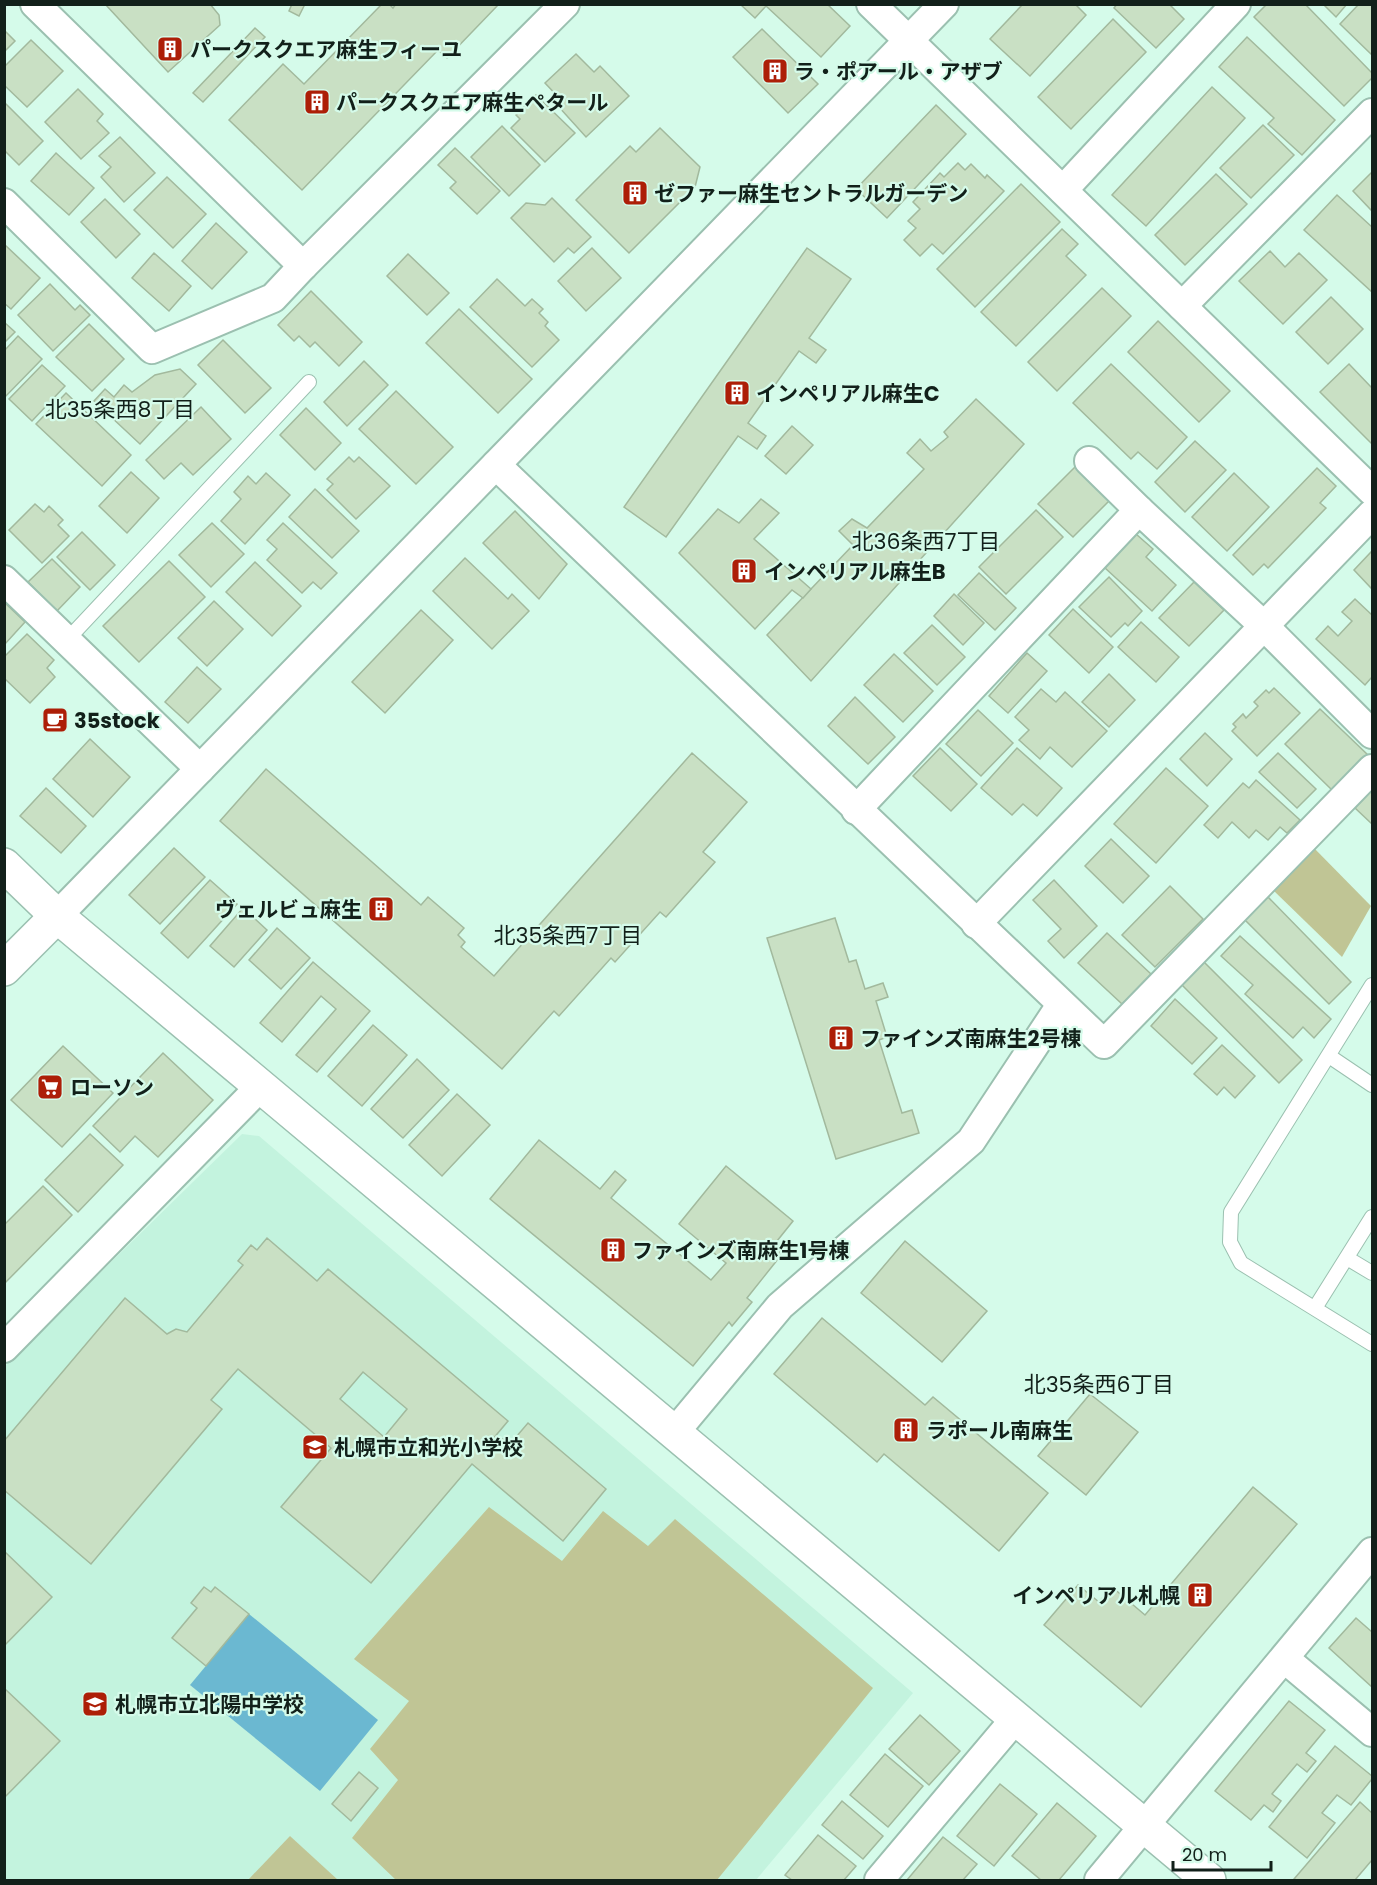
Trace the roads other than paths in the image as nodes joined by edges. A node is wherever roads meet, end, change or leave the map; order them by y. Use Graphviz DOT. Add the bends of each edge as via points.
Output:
graph roads {
  1 [pos="35,4"];
  2 [pos="565,4"];
  3 [pos="871,4"];
  4 [pos="944,4"];
  5 [pos="1236,4"];
  6 [pos="909,41"];
  7 [pos="1372,113"];
  8 [pos="1063,190"];
  9 [pos="4,203"];
  10 [pos="303,266"];
  11 [pos="1182,306"];
  12 [pos="309,382"];
  13 [pos="1089,461"];
  14 [pos="496,465"];
  15 [pos="1372,491"];
  16 [pos="1138,510"];
  17 [pos="1372,514"];
  18 [pos="4,580"];
  19 [pos="1264,626"];
  20 [pos="67,640"];
  21 [pos="1372,734"];
  22 [pos="200,769"];
  23 [pos="1372,769"];
  24 [pos="856,810"];
  25 [pos="4,864"];
  26 [pos="57,916"];
  27 [pos="975,924"];
  28 [pos="4,969"];
  29 [pos="1372,985"];
  30 [pos="1061,1005"];
  31 [pos="1329,1056"];
  32 [pos="1372,1085"];
  33 [pos="260,1087"];
  34 [pos="1371,1223"];
  35 [pos="1347,1258"];
  36 [pos="1372,1273"];
  37 [pos="1315,1308"];
  38 [pos="1372,1344"];
  39 [pos="4,1348"];
  40 [pos="674,1434"];
  41 [pos="1372,1552"];
  42 [pos="1285,1659"];
  43 [pos="1015,1719"];
  44 [pos="1372,1732"];
  45 [pos="1144,1827"];
  46 [pos="879,1881"];
  47 [pos="1099,1881"];
  48 [pos="1209,1881"];
  1 -- 10 [label="street"];
  2 -- 10 [label="street"];
  3 -- 6 [label="street"];
  4 -- 6 [label="street"];
  5 -- 8 [label="street"];
  6 -- 8 [label="street"];
  6 -- 14 [label="street"];
  7 -- 11 [label="street"];
  8 -- 11 [label="street"];
  9 -- 10 [label="street" via="153,349 273,298"];
  11 -- 15 [label="street"];
  12 -- 20 [label="lane"];
  13 -- 16 [label="street"];
  14 -- 22 [label="street"];
  14 -- 24 [label="street"];
  16 -- 19 [label="street"];
  16 -- 24 [label="street"];
  17 -- 19 [label="street"];
  18 -- 20 [label="street"];
  19 -- 21 [label="street"];
  19 -- 27 [label="street"];
  20 -- 22 [label="street"];
  22 -- 26 [label="street"];
  23 -- 30 [label="street" via="1104,1044"];
  24 -- 27 [label="street"];
  25 -- 26 [label="street"];
  26 -- 28 [label="street"];
  26 -- 33 [label="street"];
  27 -- 30 [label="street"];
  29 -- 31 [label="lane"];
  30 -- 40 [label="street" via="971,1141 780,1306"];
  31 -- 32 [label="lane"];
  31 -- 37 [label="lane" via="1232,1212 1230,1242 1241,1263"];
  33 -- 39 [label="street"];
  33 -- 40 [label="street"];
  34 -- 35 [label="lane"];
  35 -- 36 [label="lane"];
  35 -- 37 [label="lane"];
  37 -- 38 [label="lane"];
  40 -- 43 [label="street"];
  41 -- 42 [label="street"];
  42 -- 44 [label="street"];
  42 -- 45 [label="street"];
  43 -- 45 [label="street"];
  43 -- 46 [label="street"];
  45 -- 47 [label="street"];
  45 -- 48 [label="street"];
}
